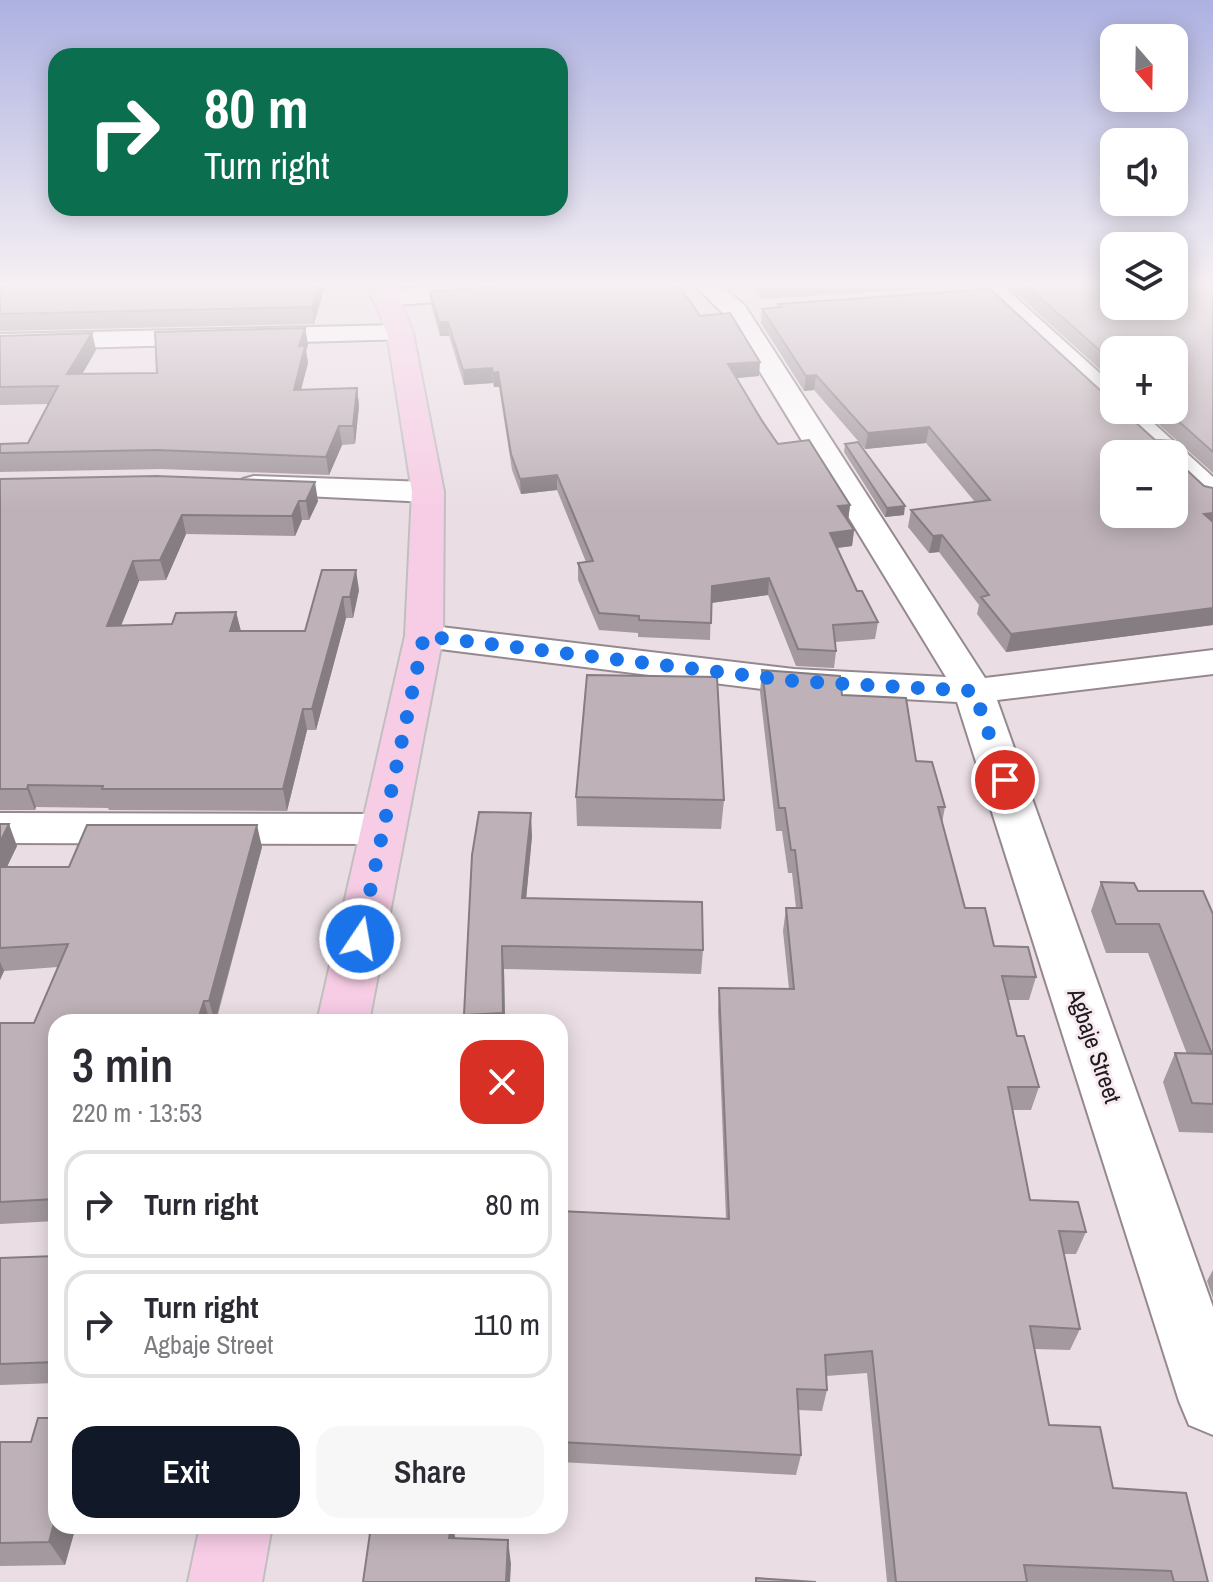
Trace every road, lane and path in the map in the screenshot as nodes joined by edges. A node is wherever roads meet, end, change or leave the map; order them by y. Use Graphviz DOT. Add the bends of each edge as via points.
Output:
graph roads {
  1 [pos="405,360"];
  2 [pos="780,360"];
  3 [pos="1064,360"];
  4 [pos="1100,390"];
  5 [pos="1137,424"];
  6 [pos="1155,440"];
  7 [pos="1188,471"];
  8 [pos="224,485"];
  9 [pos="428,492"];
  10 [pos="1213,494"];
  11 [pos="424,636"];
  12 [pos="1213,662"];
  13 [pos="974,691"];
  14 [pos="0,828"];
  15 [pos="383,829"];
  16 [pos="345,1014"];
  17 [pos="1211,1386"];
  18 [pos="234,1534"];
  19 [pos="225,1582"];
  1 -- 9 [label="main road"];
  2 -- 13 [label="street, Agbaje Street"];
  3 -- 4 [label="street"];
  5 -- 6 [label="street"];
  7 -- 10 [label="street"];
  8 -- 9 [label="street"];
  9 -- 11 [label="main road"];
  11 -- 13 [label="street" via="794,681"];
  11 -- 15 [label="main road"];
  12 -- 13 [label="street"];
  13 -- 17 [label="street, Agbaje Street"];
  14 -- 15 [label="street"];
  15 -- 16 [label="main road"];
  18 -- 19 [label="main road"];
}
